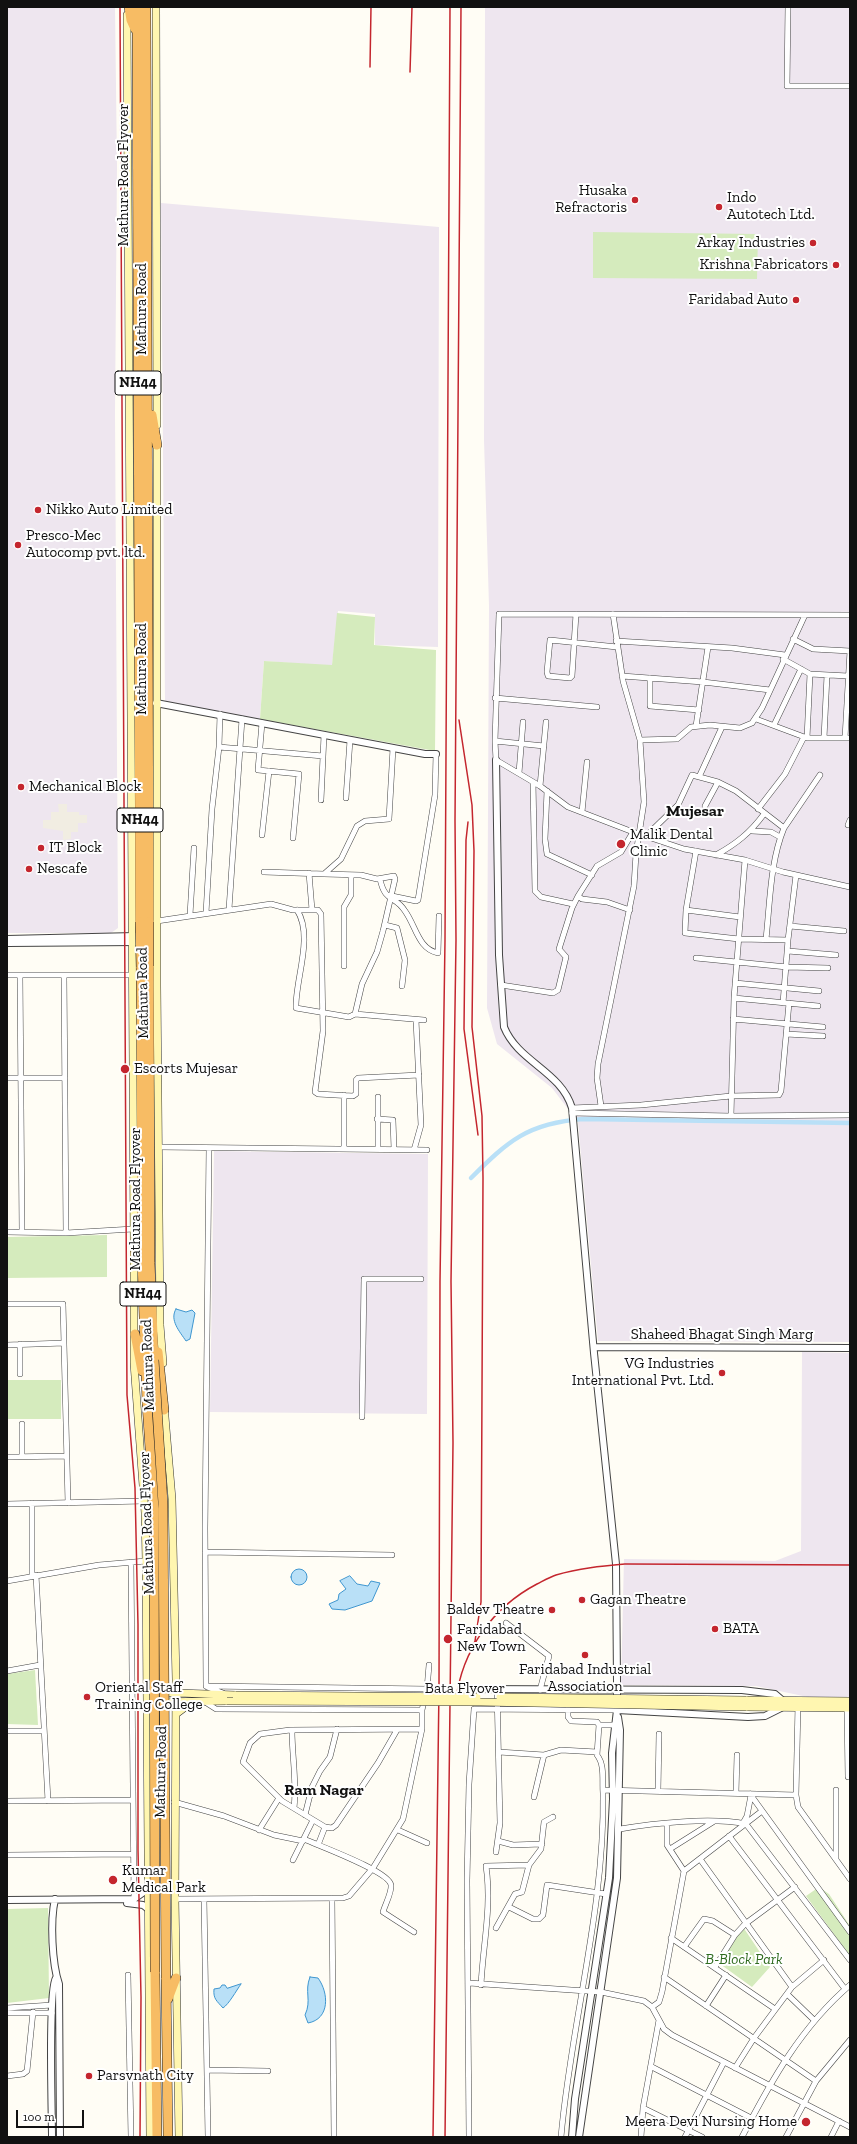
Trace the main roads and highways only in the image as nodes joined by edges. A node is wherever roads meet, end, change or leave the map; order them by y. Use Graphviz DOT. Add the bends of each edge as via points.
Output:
graph roads {
  1 [pos="128,7"];
  2 [pos="137,7"];
  3 [pos="146,7"];
  4 [pos="156,7"];
  5 [pos="137,36"];
  6 [pos="128,47"];
  7 [pos="148,394"];
  8 [pos="157,445"];
  9 [pos="144,718"];
  10 [pos="141,1200"];
  11 [pos="135,1257"];
  12 [pos="152,1331"];
  13 [pos="135,1334"];
  14 [pos="146,1388"];
  15 [pos="164,1410"];
  16 [pos="147,1669"];
  17 [pos="176,1669"];
  18 [pos="176,1680"];
  19 [pos="147,1692"];
  20 [pos="176,1693"];
  21 [pos="190,1693"];
  22 [pos="227,1698"];
  23 [pos="176,1701"];
  24 [pos="204,1701"];
  25 [pos="147,1702"];
  26 [pos="746,1703"];
  27 [pos="849,1706"];
  28 [pos="176,1714"];
  29 [pos="175,1726"];
  30 [pos="147,1728"];
  31 [pos="152,1974"];
  32 [pos="176,1978"];
  33 [pos="166,2004"];
  34 [pos="150,2137"];
  35 [pos="157,2137"];
  36 [pos="168,2137"];
  37 [pos="179,2137"];
  1 -- 5 [label="highway"];
  1 -- 6 [label="main road, Mathura Road"];
  2 -- 5 [label="highway, NH44"];
  3 -- 7 [label="highway, Mathura Road / NH44"];
  4 -- 8 [label="main road, Mathura Road"];
  5 -- 6 [label="highway"];
  5 -- 9 [label="highway, Mathura Road Flyover / NH44"];
  6 -- 11 [label="main road, Mathura Road"];
  7 -- 8 [label="highway"];
  7 -- 9 [label="highway, Mathura Road Flyover / NH44"];
  8 -- 15 [label="main road, Mathura Road" via="157,939 160,1325"];
  9 -- 10 [label="highway, Mathura Road Flyover / NH44, bridge"];
  9 -- 12 [label="highway, Mathura Road Flyover / NH44, bridge"];
  10 -- 11 [label="highway"];
  10 -- 14 [label="highway, Mathura Road / NH44"];
  11 -- 13 [label="main road, Mathura Road"];
  12 -- 15 [label="highway" via="158,1351"];
  12 -- 33 [label="highway, Mathura Road Flyover / NH44, bridge" via="163,1504"];
  13 -- 14 [label="highway"];
  13 -- 16 [label="main road, Mathura Road" via="134,1363 144,1500"];
  14 -- 31 [label="highway, Mathura Road Flyover / NH44, bridge" via="154,1508"];
  15 -- 17 [label="main road, Mathura Road" via="172,1499"];
  16 -- 17 [label="main road" via="151,1674 163,1677"];
  16 -- 19 [label="main road, Mathura Road"];
  17 -- 18 [label="main road, Mathura Road"];
  18 -- 20 [label="main road, Mathura Road"];
  18 -- 21 [label="main road"];
  19 -- 20 [label="main road"];
  19 -- 25 [label="main road, Mathura Road"];
  20 -- 21 [label="main road"];
  20 -- 23 [label="main road, Mathura Road"];
  21 -- 22 [label="main road"];
  22 -- 24 [label="main road, Bata Flyover"];
  22 -- 26 [label="main road, Bata Flyover, bridge"];
  22 -- 26 [label="main road, Bata Flyover, bridge" via="236,1695"];
  23 -- 24 [label="main road, Bata Flyover"];
  23 -- 25 [label="main road, Bata Flyover"];
  23 -- 28 [label="main road, Mathura Road"];
  24 -- 28 [label="main road" via="188,1705"];
  25 -- 30 [label="main road, Mathura Road"];
  26 -- 27 [label="main road, Bata Flyover"];
  28 -- 29 [label="main road, Mathura Road"];
  29 -- 30 [label="main road" via="165,1717 158,1717"];
  29 -- 32 [label="main road, Mathura Road"];
  30 -- 31 [label="main road, Mathura Road" via="148,1909"];
  31 -- 34 [label="main road, Mathura Road"];
  31 -- 35 [label="highway, Mathura Road Flyover / NH44" via="155,1993"];
  32 -- 33 [label="highway"];
  32 -- 37 [label="main road, Mathura Road"];
  33 -- 36 [label="highway, NH44"];
}
